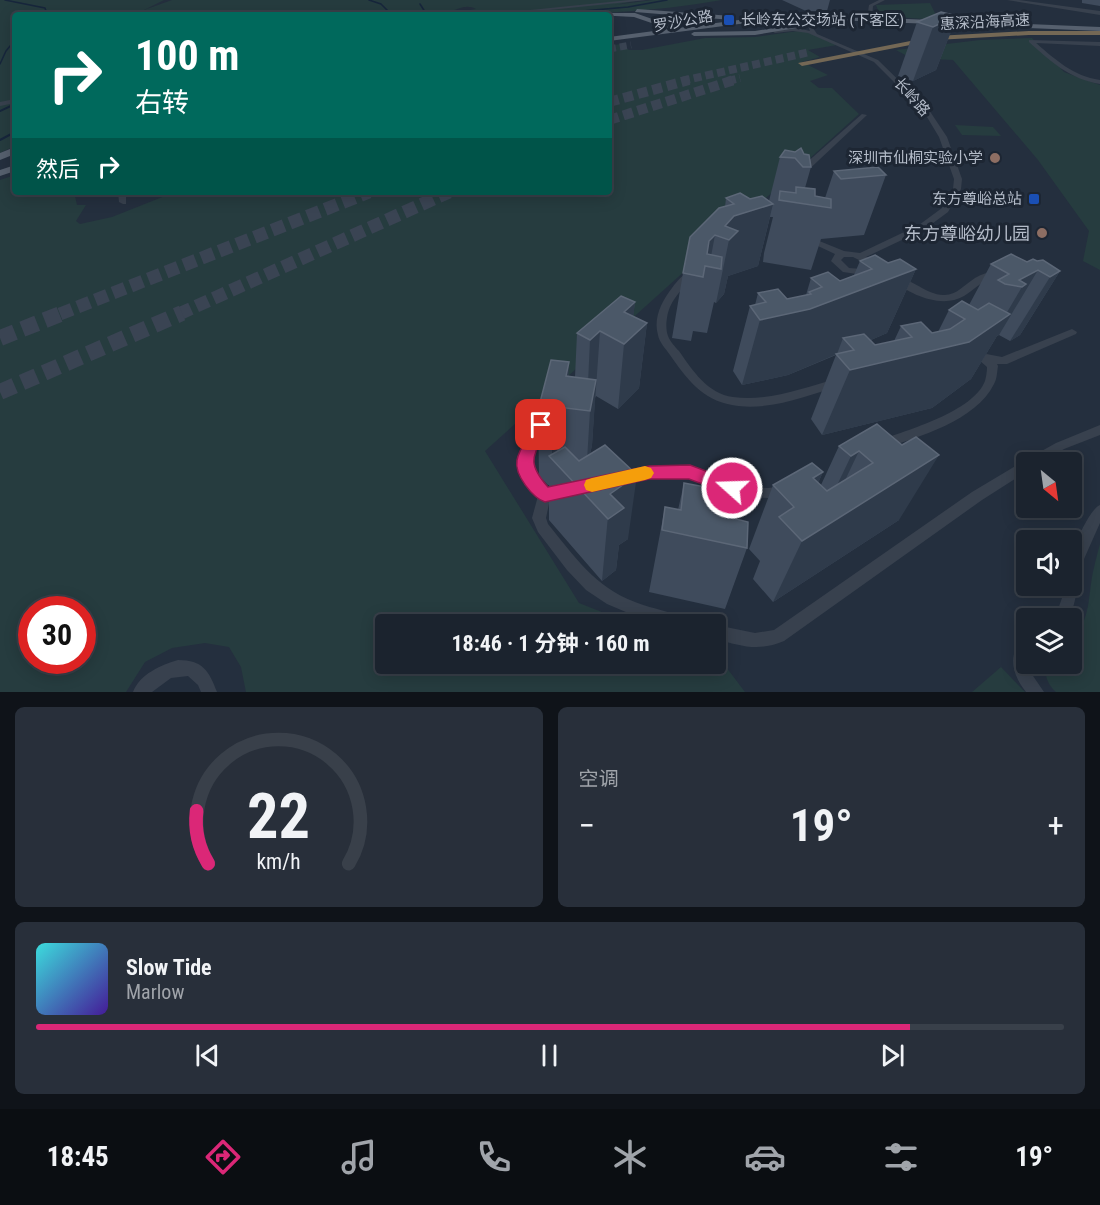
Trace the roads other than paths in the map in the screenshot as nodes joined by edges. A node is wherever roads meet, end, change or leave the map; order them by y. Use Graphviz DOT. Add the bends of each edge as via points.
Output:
graph roads {
  1 [pos="645,0"];
  2 [pos="883,0"];
  3 [pos="1009,0"];
  4 [pos="517,12"];
  5 [pos="668,12"];
  6 [pos="1100,13"];
  7 [pos="612,14"];
  8 [pos="612,15"];
  9 [pos="764,20"];
  10 [pos="868,20"];
  11 [pos="654,21"];
  12 [pos="824,23"];
  13 [pos="775,31"];
  14 [pos="1059,31"];
  15 [pos="1100,31"];
  16 [pos="815,34"];
  17 [pos="612,39"];
  18 [pos="867,41"];
  19 [pos="1069,42"];
  20 [pos="858,43"];
  21 [pos="642,44"];
  22 [pos="1100,44"];
  23 [pos="820,50"];
  24 [pos="802,63"];
  25 [pos="1100,82"];
  26 [pos="864,115"];
  27 [pos="793,179"];
  28 [pos="122,195"];
  29 [pos="123,202"];
  30 [pos="795,235"];
  31 [pos="843,254"];
  32 [pos="861,256"];
  33 [pos="701,265"];
  34 [pos="877,271"];
  35 [pos="1012,271"];
  36 [pos="1072,332"];
  37 [pos="964,353"];
  38 [pos="983,358"];
  39 [pos="843,381"];
  40 [pos="549,410"];
  41 [pos="1100,430"];
  42 [pos="867,452"];
  43 [pos="1050,452"];
  44 [pos="1016,472"];
  45 [pos="614,480"];
  46 [pos="799,486"];
  47 [pos="580,488"];
  48 [pos="545,495"];
  49 [pos="1100,511"];
  50 [pos="1082,547"];
  51 [pos="646,614"];
  52 [pos="726,634"];
  53 [pos="1022,674"];
  54 [pos="141,692"];
  55 [pos="209,692"];
  56 [pos="1036,692"];
  1 -- 4 [label="street"];
  2 -- 10 [label="street" via="871,5"];
  3 -- 6 [label="street"];
  5 -- 7 [label="main road"];
  5 -- 9 [label="main road"];
  5 -- 11 [label="main road" via="652,14 650,18"];
  8 -- 11 [label="main road"];
  9 -- 10 [label="main road, 罗沙公路"];
  9 -- 17 [label="main road, 罗沙公路"];
  10 -- 12 [label="main road"];
  10 -- 14 [label="main road, 罗沙公路"];
  10 -- 15 [label="main road, 罗沙公路"];
  10 -- 21 [label="main road, 罗沙公路" via="754,24"];
  11 -- 13 [label="main road" via="690,33"];
  12 -- 13 [label="main road"];
  12 -- 16 [label="street" via="810,27"];
  13 -- 16 [label="street, 长岭路"];
  14 -- 15 [label="main road, 罗沙公路"];
  14 -- 19 [label="street"];
  15 -- 18 [label="highway, 惠深沿海高速" via="1052,25 967,28"];
  15 -- 24 [label="highway, 惠深沿海高速" via="936,38"];
  16 -- 32 [label="street, 长岭路" via="874,59 893,76 927,111 943,137 958,179 952,201 936,218"];
  19 -- 22 [label="street"];
  19 -- 25 [label="street" via="1031,41 1064,70"];
  20 -- 23 [label="highway"];
  26 -- 27 [label="street"];
  28 -- 29 [label="street"];
  30 -- 31 [label="street"];
  31 -- 32 [label="street"];
  31 -- 34 [label="street" via="836,258 842,268 858,273"];
  32 -- 34 [label="street"];
  33 -- 39 [label="street" via="670,295 661,329 669,346 703,389 725,399 765,402"];
  34 -- 35 [label="street" via="919,292 943,298 961,293 979,278"];
  36 -- 38 [label="street" via="1003,361"];
  37 -- 38 [label="street"];
  38 -- 42 [label="street" via="993,366 993,379 981,398 965,411"];
  40 -- 48 [label="street" via="525,460 530,479"];
  41 -- 43 [label="street"];
  44 -- 52 [label="street" via="779,636 768,641"];
  45 -- 46 [label="street" via="649,472 690,472 744,492 768,493"];
  47 -- 48 [label="street"];
  48 -- 51 [label="street" via="539,518 543,528 589,583"];
  49 -- 50 [label="street"];
  53 -- 56 [label="street"];
  54 -- 55 [label="street" via="159,676 185,667 195,668 202,675"];
}
